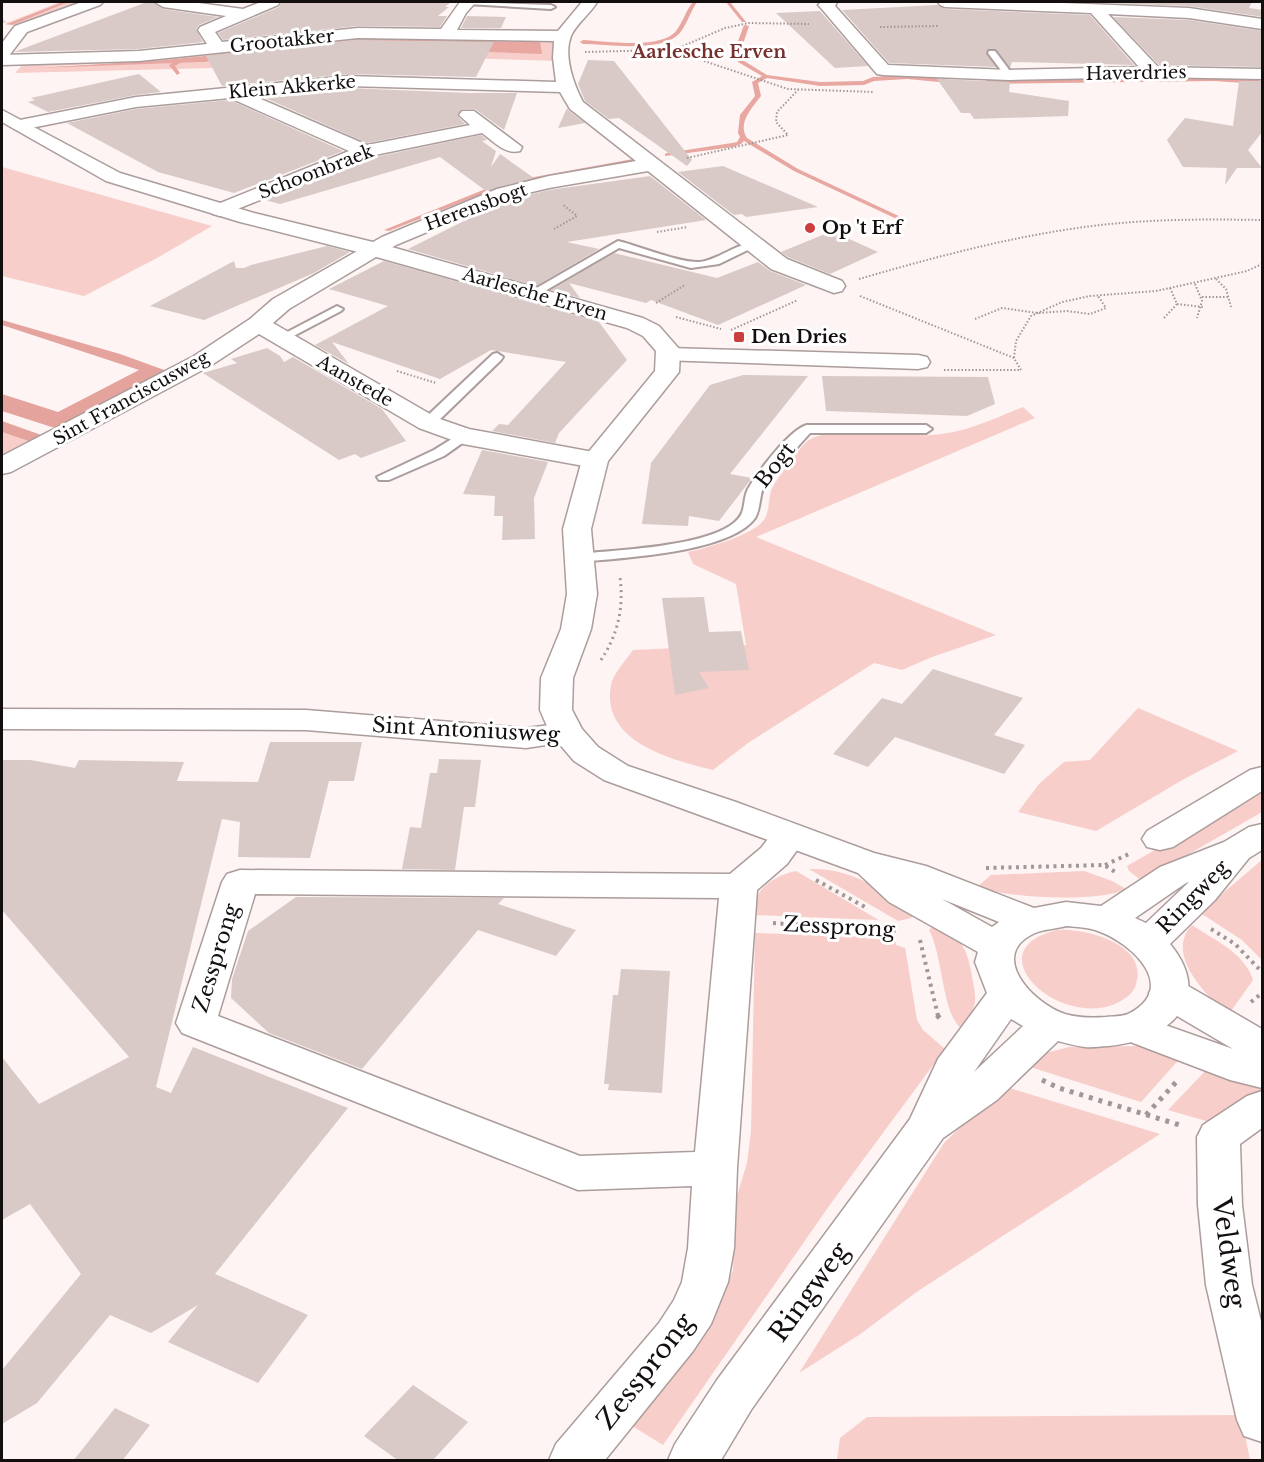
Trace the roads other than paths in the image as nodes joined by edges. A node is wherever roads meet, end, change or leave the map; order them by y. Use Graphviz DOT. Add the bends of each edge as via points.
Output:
graph roads {
  1 [pos="95,2"];
  2 [pos="163,2"];
  3 [pos="273,2"];
  4 [pos="467,2"];
  5 [pos="590,2"];
  6 [pos="830,2"];
  7 [pos="945,2"];
  8 [pos="1093,7"];
  9 [pos="551,8"];
  10 [pos="244,14"];
  11 [pos="1263,24"];
  12 [pos="447,33"];
  13 [pos="563,44"];
  14 [pos="218,47"];
  15 [pos="2,53"];
  16 [pos="992,53"];
  17 [pos="2,60"];
  18 [pos="1153,72"];
  19 [pos="1263,74"];
  20 [pos="1010,75"];
  21 [pos="450,83"];
  22 [pos="566,87"];
  23 [pos="232,92"];
  24 [pos="11,120"];
  25 [pos="485,127"];
  26 [pos="513,147"];
  27 [pos="366,151"];
  28 [pos="654,164"];
  29 [pos="220,210"];
  30 [pos="753,245"];
  31 [pos="373,249"];
  32 [pos="834,286"];
  33 [pos="534,293"];
  34 [pos="337,309"];
  35 [pos="258,324"];
  36 [pos="282,338"];
  37 [pos="669,355"];
  38 [pos="497,357"];
  39 [pos="918,362"];
  40 [pos="428,423"];
  41 [pos="926,429"];
  42 [pos="463,436"];
  43 [pos="595,460"];
  44 [pos="2,466"];
  45 [pos="384,477"];
  46 [pos="578,558"];
  47 [pos="2,719"];
  48 [pos="567,733"];
  49 [pos="1263,777"];
  50 [pos="1160,839"];
  51 [pos="1250,843"];
  52 [pos="782,845"];
  53 [pos="866,863"];
  54 [pos="738,904"];
  55 [pos="1029,920"];
  56 [pos="1106,920"];
  57 [pos="1148,943"];
  58 [pos="997,946"];
  59 [pos="1169,993"];
  60 [pos="1007,995"];
  61 [pos="1050,1024"];
  62 [pos="1134,1028"];
  63 [pos="1263,1050"];
  64 [pos="1263,1073"];
  65 [pos="1263,1107"];
  66 [pos="928,1127"];
  67 [pos="715,1168"];
  68 [pos="1263,1420"];
  69 [pos="574,1461"];
  70 [pos="693,1461"];
  1 -- 15 [label="street" via="21,30"];
  2 -- 10 [label="street"];
  3 -- 10 [label="street"];
  4 -- 9 [label="lane"];
  4 -- 12 [label="street"];
  5 -- 13 [label="street"];
  6 -- 20 [label="street, Haverdries" via="826,5 883,70"];
  7 -- 8 [label="street"];
  8 -- 11 [label="street" via="1189,13"];
  8 -- 18 [label="street"];
  10 -- 14 [label="street" via="206,30"];
  12 -- 13 [label="street, Grootakker"];
  12 -- 14 [label="street, Grootakker" via="358,33"];
  13 -- 22 [label="street"];
  14 -- 17 [label="street, Grootakker" via="139,56"];
  16 -- 20 [label="lane"];
  18 -- 19 [label="street, Haverdries"];
  18 -- 20 [label="street, Haverdries"];
  21 -- 22 [label="street, Klein Akkerke"];
  21 -- 23 [label="street, Klein Akkerke" via="348,81"];
  21 -- 25 [label="street" via="464,111"];
  22 -- 28 [label="street" via="576,105"];
  23 -- 24 [label="street, Klein Akkerke"];
  23 -- 27 [label="street"];
  24 -- 29 [label="street, Aarlesche Erven" via="113,177"];
  25 -- 26 [label="street"];
  25 -- 27 [label="street, Schoonbraek"];
  27 -- 29 [label="street, Schoonbraek"];
  28 -- 30 [label="street"];
  28 -- 31 [label="street, Herensbogt" via="504,193"];
  29 -- 31 [label="street, Aarlesche Erven"];
  30 -- 32 [label="street" via="779,264"];
  30 -- 33 [label="lane" via="711,264 691,265 618,244"];
  31 -- 33 [label="street, Aarlesche Erven"];
  31 -- 35 [label="street, Herensbogt" via="281,304"];
  33 -- 37 [label="street, Aarlesche Erven" via="635,323 651,331"];
  34 -- 36 [label="lane, Aanstede"];
  35 -- 36 [label="street, Aanstede"];
  35 -- 44 [label="street, Sint Franciscusweg" via="202,361"];
  36 -- 40 [label="street, Aanstede"];
  37 -- 39 [label="street"];
  37 -- 43 [label="street" via="667,372"];
  38 -- 40 [label="lane"];
  40 -- 42 [label="street, Aanstede"];
  41 -- 46 [label="lane, Bogt" via="807,429 754,490 749,516 741,524 716,537 680,547"];
  42 -- 43 [label="street, Aanstede"];
  42 -- 45 [label="lane" via="439,453"];
  43 -- 46 [label="street" via="577,529"];
  46 -- 48 [label="street" via="582,594 576,629 557,678 556,710"];
  47 -- 48 [label="street, Sint Antoniusweg" via="306,720 526,738"];
  48 -- 52 [label="street, Sint Antoniusweg" via="586,754 616,773"];
  49 -- 50 [label="street"];
  51 -- 56 [label="street, Ringweg" via="1173,875"];
  51 -- 57 [label="street, Ringweg"];
  52 -- 53 [label="street, Sint Antoniusweg"];
  52 -- 54 [label="street"];
  53 -- 55 [label="street, Sint Antoniusweg" via="913,874"];
  53 -- 58 [label="street, Sint Antoniusweg" via="902,893"];
  54 -- 67 [label="street, Zessprong"];
  54 -- 67 [label="street, Zessprong" via="240,882 196,1023 578,1173"];
  55 -- 56 [label="street" via="1066,914"];
  55 -- 58 [label="street" via="1009,931"];
  56 -- 57 [label="street"];
  57 -- 59 [label="street" via="1167,971"];
  58 -- 60 [label="street" via="994,970"];
  59 -- 62 [label="street" via="1158,1013"];
  59 -- 63 [label="street"];
  60 -- 61 [label="street" via="1034,1017"];
  60 -- 66 [label="street, Ringweg" via="953,1070"];
  61 -- 62 [label="street" via="1102,1033"];
  61 -- 66 [label="street, Ringweg" via="982,1089"];
  62 -- 64 [label="street"];
  65 -- 68 [label="street, Veldweg" via="1218,1137 1229,1285"];
  66 -- 70 [label="street, Ringweg" via="734,1395"];
  67 -- 69 [label="street, Zessprong" via="711,1248 705,1282 694,1310"];
}
